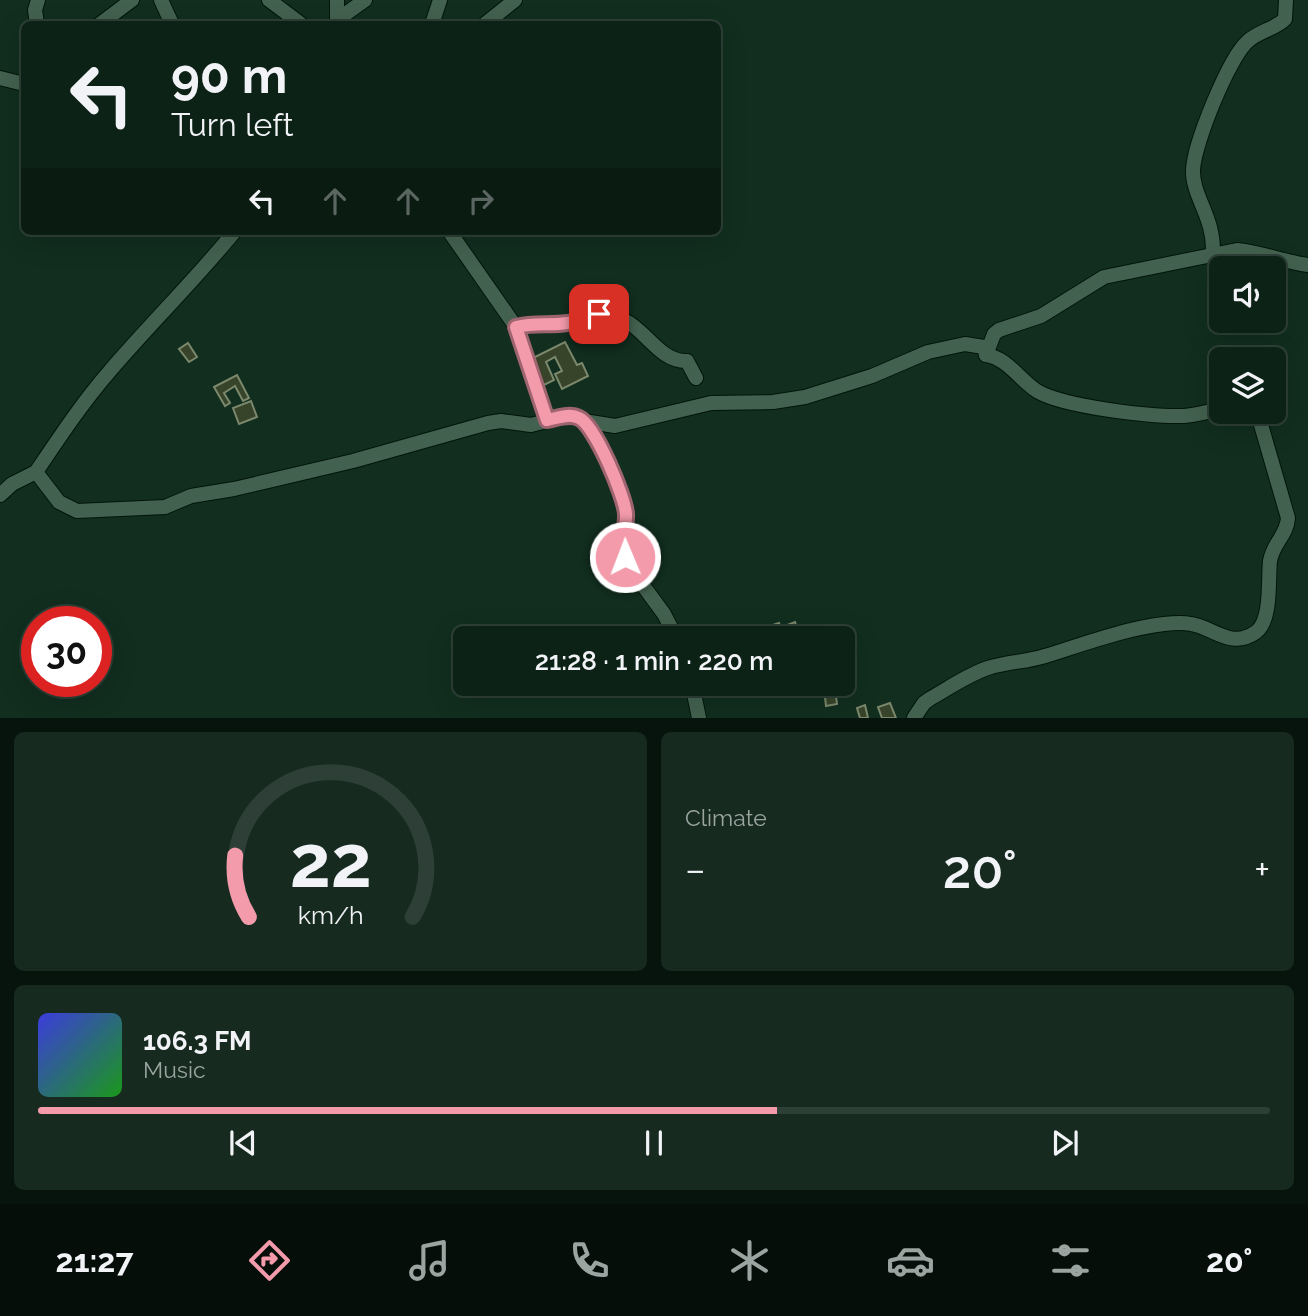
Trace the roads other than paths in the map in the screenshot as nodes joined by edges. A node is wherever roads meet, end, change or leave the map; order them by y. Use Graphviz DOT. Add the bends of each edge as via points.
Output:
graph roads {
  1 [pos="38,0"];
  2 [pos="132,0"];
  3 [pos="161,0"];
  4 [pos="269,0"];
  5 [pos="337,0"];
  6 [pos="365,0"];
  7 [pos="440,0"];
  8 [pos="516,0"];
  9 [pos="1286,0"];
  10 [pos="37,21"];
  11 [pos="104,21"];
  12 [pos="171,21"];
  13 [pos="297,21"];
  14 [pos="337,21"];
  15 [pos="338,21"];
  16 [pos="433,21"];
  17 [pos="489,21"];
  18 [pos="232,235"];
  19 [pos="452,235"];
  20 [pos="1213,254"];
  21 [pos="1308,265"];
  22 [pos="516,327"];
  23 [pos="986,355"];
  24 [pos="696,377"];
  25 [pos="1209,411"];
  26 [pos="547,420"];
  27 [pos="584,421"];
  28 [pos="1261,424"];
  29 [pos="36,472"];
  30 [pos="0,495"];
  31 [pos="670,626"];
  32 [pos="694,696"];
  33 [pos="699,718"];
  34 [pos="914,718"];
  1 -- 10 [label="street"];
  2 -- 11 [label="street"];
  3 -- 12 [label="street"];
  4 -- 13 [label="street"];
  5 -- 14 [label="street"];
  6 -- 15 [label="street"];
  7 -- 16 [label="street"];
  8 -- 17 [label="street"];
  9 -- 20 [label="street" via="1286,19 1249,40 1234,59 1199,140 1194,181 1211,232"];
  18 -- 29 [label="street" via="108,373"];
  19 -- 22 [label="street"];
  20 -- 21 [label="street" via="1237,250"];
  20 -- 23 [label="street" via="1104,277 1041,316 999,330"];
  22 -- 24 [label="street" via="536,322 570,323 599,314 623,320 664,354 687,361"];
  22 -- 26 [label="street"];
  23 -- 25 [label="street" via="998,356 1036,390 1059,399 1182,416"];
  23 -- 27 [label="street" via="984,347 965,344 929,352 804,397 711,403 615,426"];
  26 -- 27 [label="street" via="570,415"];
  26 -- 29 [label="street" via="531,425 488,423 353,461 191,496 164,507 76,511 59,502"];
  27 -- 31 [label="street" via="605,454 624,506 622,540 628,565"];
  28 -- 34 [label="street" via="1288,517 1287,531 1272,549 1262,627 1240,639 1189,623 1124,632 977,672 924,703"];
  29 -- 30 [label="street"];
  32 -- 33 [label="street"];
}
